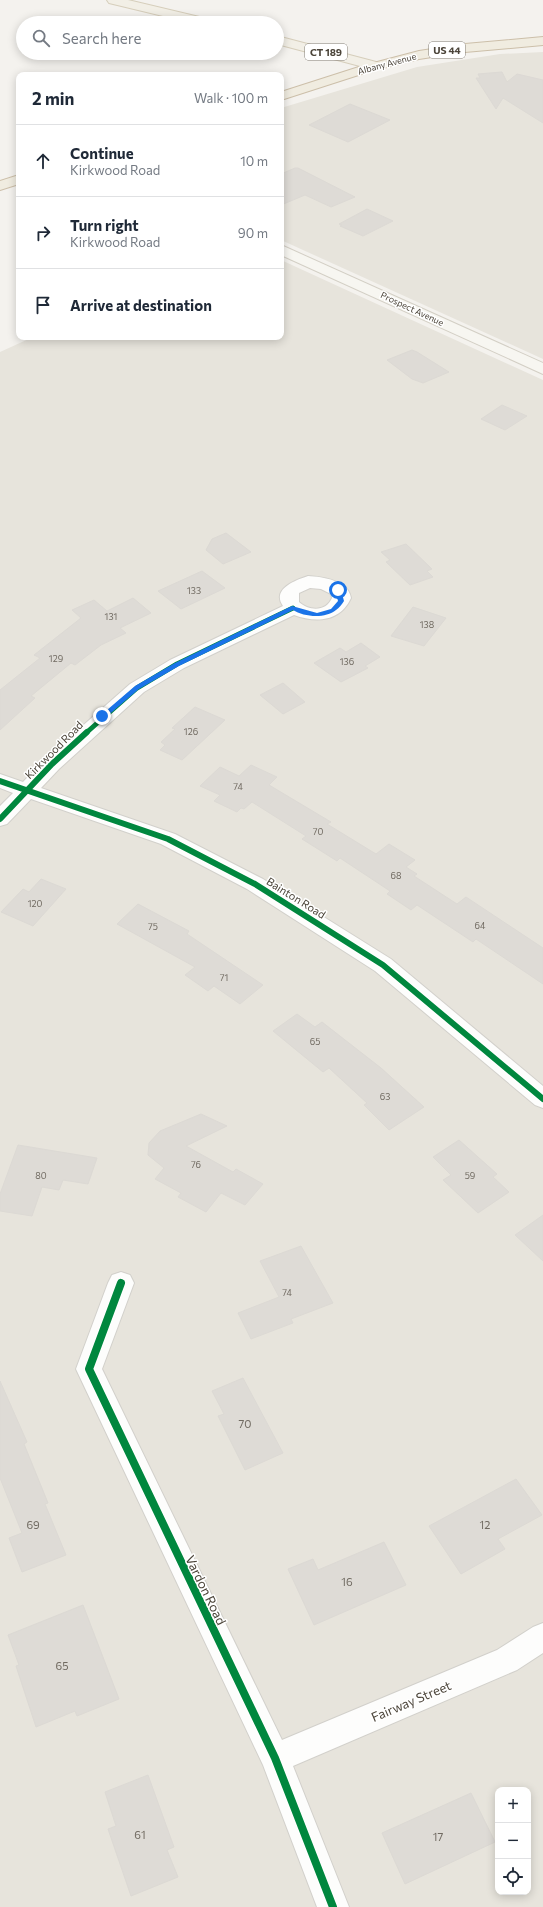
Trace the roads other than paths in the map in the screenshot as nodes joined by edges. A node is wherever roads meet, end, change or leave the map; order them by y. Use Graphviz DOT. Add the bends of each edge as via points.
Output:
graph roads {
  1 [pos="113,0"];
  2 [pos="179,16"];
  3 [pos="543,41"];
  4 [pos="284,42"];
  5 [pos="375,66"];
  6 [pos="284,95"];
  7 [pos="16,180"];
  8 [pos="0,186"];
  9 [pos="284,250"];
  10 [pos="543,369"];
  11 [pos="294,608"];
  12 [pos="0,781"];
  13 [pos="27,792"];
  14 [pos="0,819"];
  15 [pos="543,1099"];
  16 [pos="121,1283"];
  17 [pos="543,1637"];
  18 [pos="275,1758"];
  19 [pos="333,1907"];
  1 -- 2 [label="main road"];
  3 -- 5 [label="highway, Albany Avenue / US 44" via="448,50"];
  4 -- 5 [label="main road, CT 189"];
  5 -- 6 [label="highway, Albany Avenue / US 44"];
  7 -- 8 [label="highway"];
  9 -- 10 [label="main road, Prospect Avenue"];
  11 -- 13 [label="street, Kirkwood Road" via="177,664 137,688 52,764"];
  12 -- 13 [label="street, Bainton Road"];
  13 -- 14 [label="street, Kirkwood Road"];
  13 -- 15 [label="street, Bainton Road" via="168,839 255,884 383,965"];
  16 -- 18 [label="street, Vardon Road" via="89,1369"];
  17 -- 18 [label="street, Fairway Street" via="507,1660"];
  18 -- 19 [label="street, Vardon Road"];
}
